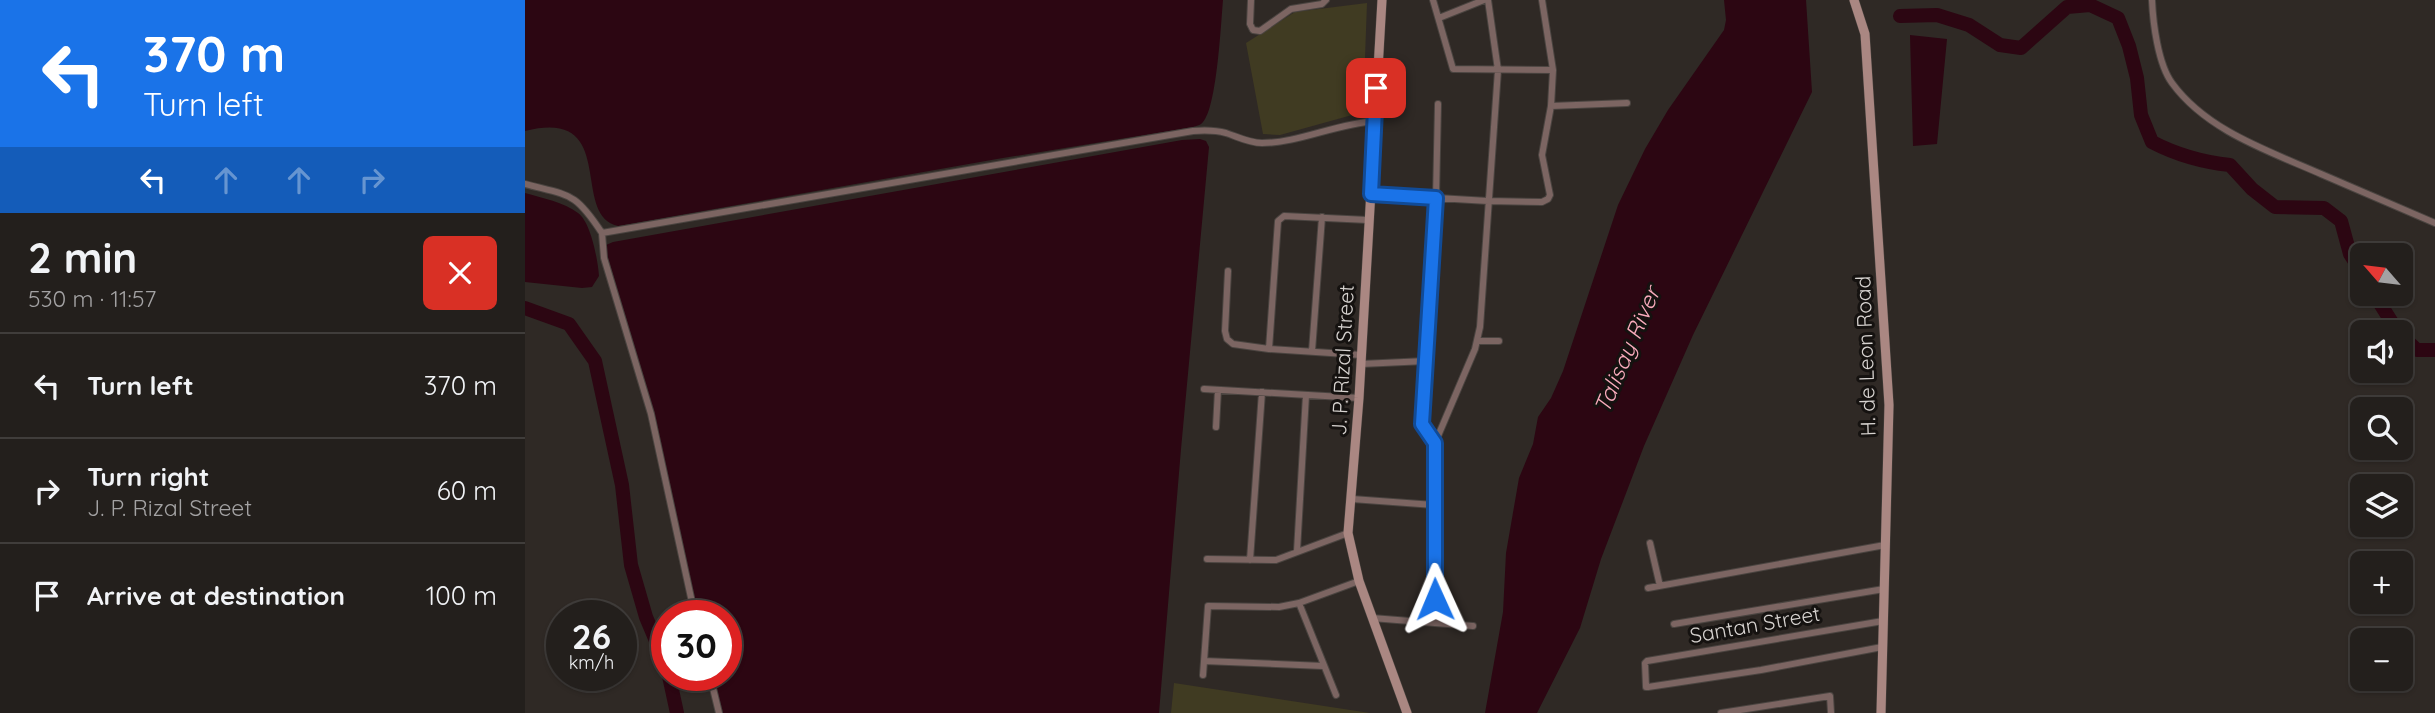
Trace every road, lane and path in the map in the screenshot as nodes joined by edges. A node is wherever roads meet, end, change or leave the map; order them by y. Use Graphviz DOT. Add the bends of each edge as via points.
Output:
graph roads {
  1 [pos="1251,0"];
  2 [pos="1291,0"];
  3 [pos="1326,0"];
  4 [pos="1382,0"];
  5 [pos="1433,0"];
  6 [pos="1486,0"];
  7 [pos="1542,0"];
  8 [pos="1854,0"];
  9 [pos="2152,0"];
  10 [pos="1291,9"];
  11 [pos="1439,18"];
  12 [pos="1499,70"];
  13 [pos="1553,70"];
  14 [pos="1627,103"];
  15 [pos="1439,104"];
  16 [pos="1551,106"];
  17 [pos="1375,121"];
  18 [pos="525,184"];
  19 [pos="1371,194"];
  20 [pos="1436,198"];
  21 [pos="1488,201"];
  22 [pos="1322,217"];
  23 [pos="1368,220"];
  24 [pos="2435,223"];
  25 [pos="602,233"];
  26 [pos="1228,271"];
  27 [pos="1478,341"];
  28 [pos="1499,341"];
  29 [pos="1269,349"];
  30 [pos="1312,351"];
  31 [pos="1361,360"];
  32 [pos="1426,361"];
  33 [pos="1204,389"];
  34 [pos="1218,390"];
  35 [pos="1262,392"];
  36 [pos="1306,395"];
  37 [pos="1359,398"];
  38 [pos="1216,428"];
  39 [pos="1435,443"];
  40 [pos="1352,499"];
  41 [pos="1434,505"];
  42 [pos="1348,533"];
  43 [pos="1650,543"];
  44 [pos="1885,545"];
  45 [pos="1297,551"];
  46 [pos="1207,559"];
  47 [pos="1249,560"];
  48 [pos="1359,581"];
  49 [pos="1660,586"];
  50 [pos="1648,588"];
  51 [pos="1884,589"];
  52 [pos="691,600"];
  53 [pos="1299,603"];
  54 [pos="1371,618"];
  55 [pos="1883,621"];
  56 [pos="1436,623"];
  57 [pos="1674,624"];
  58 [pos="1473,626"];
  59 [pos="1882,647"];
  60 [pos="1204,661"];
  61 [pos="1323,666"];
  62 [pos="1203,675"];
  63 [pos="714,691"];
  64 [pos="1336,695"];
  65 [pos="719,713"];
  66 [pos="1407,713"];
  67 [pos="1721,713"];
  68 [pos="1831,713"];
  69 [pos="1881,713"];
  1 -- 10 [label="street" via="1249,24 1253,30 1259,31"];
  2 -- 10 [label="street"];
  3 -- 10 [label="street"];
  4 -- 17 [label="street, J. P. Rizal Street"];
  5 -- 11 [label="street"];
  6 -- 11 [label="street"];
  6 -- 12 [label="street"];
  7 -- 13 [label="street"];
  8 -- 44 [label="street, H. de Leon Road" via="1865,34 1889,405"];
  9 -- 24 [label="street" via="2159,50 2170,81 2193,106 2220,127"];
  11 -- 12 [label="street" via="1453,69"];
  12 -- 13 [label="street"];
  12 -- 21 [label="street"];
  13 -- 16 [label="street"];
  14 -- 16 [label="street"];
  15 -- 20 [label="street"];
  16 -- 21 [label="street" via="1542,155 1550,197 1542,202"];
  17 -- 19 [label="street, J. P. Rizal Street"];
  17 -- 25 [label="street" via="1264,143 1210,130 1193,131"];
  18 -- 25 [label="street" via="581,203"];
  19 -- 20 [label="street"];
  19 -- 23 [label="street, J. P. Rizal Street"];
  20 -- 21 [label="street"];
  20 -- 32 [label="street"];
  21 -- 27 [label="street"];
  22 -- 23 [label="street"];
  22 -- 29 [label="street" via="1284,216 1278,221"];
  22 -- 30 [label="street"];
  23 -- 31 [label="street, J. P. Rizal Street"];
  25 -- 52 [label="street" via="604,258 651,414"];
  26 -- 29 [label="street" via="1227,339"];
  27 -- 28 [label="street"];
  27 -- 39 [label="street"];
  29 -- 30 [label="street"];
  30 -- 31 [label="street"];
  31 -- 32 [label="street"];
  31 -- 37 [label="street, J. P. Rizal Street"];
  32 -- 39 [label="street" via="1422,424"];
  33 -- 34 [label="street"];
  34 -- 35 [label="street"];
  34 -- 38 [label="street"];
  35 -- 36 [label="street"];
  35 -- 47 [label="street"];
  36 -- 37 [label="street"];
  36 -- 45 [label="street"];
  37 -- 40 [label="street, J. P. Rizal Street"];
  39 -- 41 [label="street"];
  40 -- 41 [label="street"];
  40 -- 42 [label="street, J. P. Rizal Street"];
  41 -- 56 [label="street"];
  42 -- 45 [label="street"];
  42 -- 48 [label="street, J. P. Rizal Street"];
  43 -- 49 [label="street"];
  44 -- 49 [label="street"];
  44 -- 51 [label="street, H. de Leon Road"];
  45 -- 47 [label="street" via="1276,560"];
  46 -- 47 [label="street"];
  48 -- 53 [label="street"];
  48 -- 54 [label="street, J. P. Rizal Street"];
  49 -- 50 [label="street"];
  51 -- 55 [label="street, H. de Leon Road"];
  51 -- 57 [label="street"];
  53 -- 60 [label="street" via="1257,608 1208,606"];
  53 -- 61 [label="street"];
  54 -- 56 [label="street"];
  54 -- 66 [label="street, J. P. Rizal Street"];
  55 -- 59 [label="street, H. de Leon Road"];
  55 -- 59 [label="street, Santan Street" via="1647,661 1646,687"];
  56 -- 58 [label="street"];
  59 -- 69 [label="street, H. de Leon Road"];
  60 -- 61 [label="street"];
  60 -- 62 [label="street"];
  61 -- 64 [label="street"];
  63 -- 65 [label="street"];
  67 -- 68 [label="street" via="1830,696"];
}
